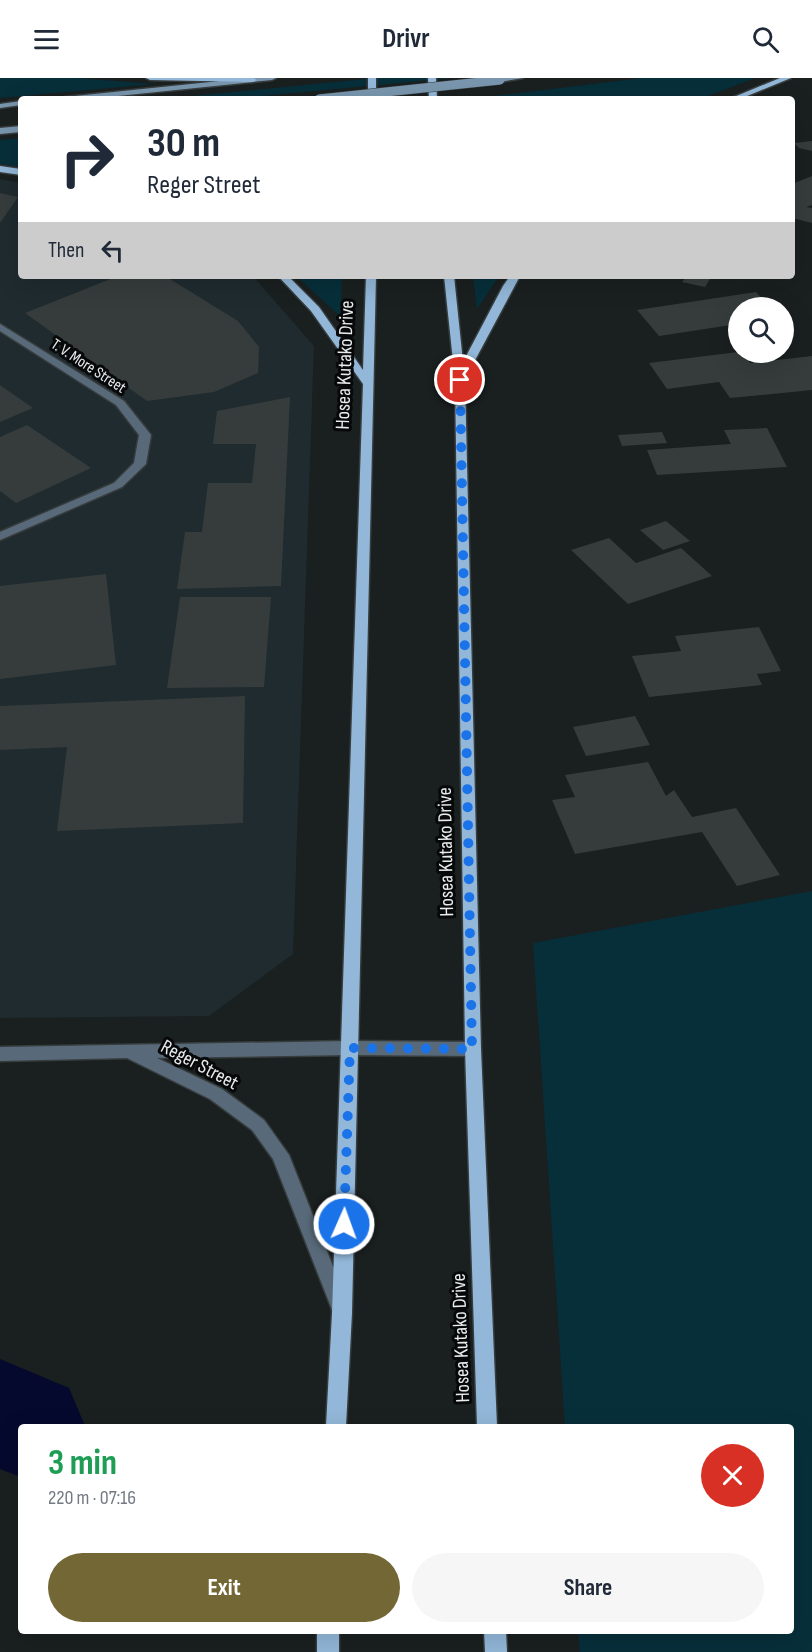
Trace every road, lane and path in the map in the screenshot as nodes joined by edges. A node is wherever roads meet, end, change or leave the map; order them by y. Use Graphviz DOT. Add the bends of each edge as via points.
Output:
graph roads {
  1 [pos="150,78"];
  2 [pos="272,78"];
  3 [pos="372,78"];
  4 [pos="432,78"];
  5 [pos="519,78"];
  6 [pos="787,78"];
  7 [pos="253,80"];
  8 [pos="95,96"];
  9 [pos="348,96"];
  10 [pos="372,96"];
  11 [pos="433,96"];
  12 [pos="741,96"];
  13 [pos="18,104"];
  14 [pos="0,106"];
  15 [pos="18,129"];
  16 [pos="0,131"];
  17 [pos="0,170"];
  18 [pos="18,172"];
  19 [pos="286,279"];
  20 [pos="371,279"];
  21 [pos="449,279"];
  22 [pos="513,279"];
  23 [pos="0,327"];
  24 [pos="460,380"];
  25 [pos="367,383"];
  26 [pos="0,536"];
  27 [pos="350,1048"];
  28 [pos="472,1049"];
  29 [pos="127,1052"];
  30 [pos="0,1054"];
  31 [pos="342,1312"];
  32 [pos="336,1424"];
  33 [pos="487,1424"];
  34 [pos="328,1634"];
  35 [pos="495,1634"];
  36 [pos="328,1652"];
  37 [pos="496,1652"];
  1 -- 7 [label="main road"];
  2 -- 7 [label="main road"];
  3 -- 10 [label="main road"];
  4 -- 11 [label="main road"];
  5 -- 9 [label="main road, bridge"];
  6 -- 12 [label="main road"];
  7 -- 8 [label="main road"];
  13 -- 14 [label="main road"];
  15 -- 16 [label="main road"];
  17 -- 18 [label="main road"];
  19 -- 25 [label="main road" via="315,309"];
  20 -- 25 [label="main road, Hosea Kutako Drive"];
  21 -- 24 [label="main road, Hosea Kutako Drive"];
  22 -- 24 [label="main road"];
  23 -- 26 [label="street, T. V. More Street" via="120,404 145,435 140,464 118,485"];
  24 -- 28 [label="main road, Hosea Kutako Drive"];
  25 -- 27 [label="main road, Hosea Kutako Drive"];
  27 -- 28 [label="street, Reger Street"];
  27 -- 29 [label="street, Reger Street"];
  27 -- 31 [label="main road, Hosea Kutako Drive"];
  28 -- 33 [label="main road, Hosea Kutako Drive"];
  29 -- 30 [label="street, Reger Street"];
  29 -- 31 [label="street, Reger Street" via="216,1094 258,1125 280,1155"];
  31 -- 32 [label="main road, Hosea Kutako Drive"];
  34 -- 36 [label="main road"];
  35 -- 37 [label="main road"];
}
